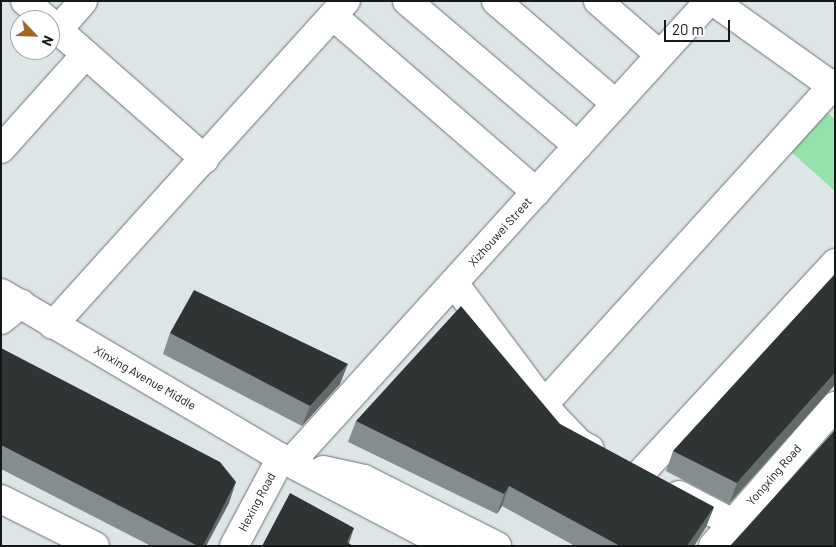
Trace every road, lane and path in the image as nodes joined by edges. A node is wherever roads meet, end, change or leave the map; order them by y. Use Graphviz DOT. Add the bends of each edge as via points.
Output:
graph roads {
  1 [pos="26,1"];
  2 [pos="83,1"];
  3 [pos="407,1"];
  4 [pos="496,1"];
  5 [pos="598,1"];
  6 [pos="701,4"];
  7 [pos="340,9"];
  8 [pos="36,10"];
  9 [pos="60,18"];
  10 [pos="60,31"];
  11 [pos="86,54"];
  12 [pos="660,55"];
  13 [pos="834,85"];
  14 [pos="616,104"];
  15 [pos="578,146"];
  16 [pos="1,149"];
  17 [pos="205,159"];
  18 [pos="536,192"];
  19 [pos="835,263"];
  20 [pos="454,283"];
  21 [pos="8,306"];
  22 [pos="53,325"];
  23 [pos="544,404"];
  24 [pos="835,406"];
  25 [pos="285,461"];
  26 [pos="640,475"];
  27 [pos="1,499"];
  28 [pos="733,523"];
  29 [pos="94,546"];
  30 [pos="234,546"];
  31 [pos="449,546"];
  32 [pos="497,546"];
  33 [pos="714,546"];
  1 -- 8 [label="street"];
  2 -- 9 [label="street"];
  3 -- 15 [label="street"];
  4 -- 14 [label="street"];
  5 -- 12 [label="street"];
  6 -- 12 [label="street, Xizhouwei Street"];
  6 -- 13 [label="street"];
  7 -- 17 [label="street"];
  7 -- 18 [label="street"];
  10 -- 11 [label="street"];
  11 -- 16 [label="street"];
  11 -- 17 [label="street"];
  12 -- 14 [label="street, Xizhouwei Street"];
  13 -- 23 [label="street"];
  14 -- 15 [label="street, Xizhouwei Street"];
  15 -- 18 [label="street, Xizhouwei Street"];
  17 -- 22 [label="street"];
  18 -- 20 [label="street, Xizhouwei Street"];
  19 -- 26 [label="street"];
  20 -- 23 [label="street"];
  20 -- 25 [label="street, Xizhouwei Street"];
  21 -- 22 [label="street, Xinxing Avenue Middle"];
  22 -- 25 [label="street, Xinxing Avenue Middle"];
  23 -- 26 [label="street" via="580,444"];
  24 -- 28 [label="street, Yongxing Road"];
  25 -- 30 [label="street, Hexing Road"];
  25 -- 31 [label="street, Xinxing Avenue Middle"];
  25 -- 32 [label="street, Xinxing Avenue Middle" via="364,479"];
  26 -- 28 [label="street"];
  27 -- 29 [label="street"];
  28 -- 33 [label="street, Yongxing Road"];
}
